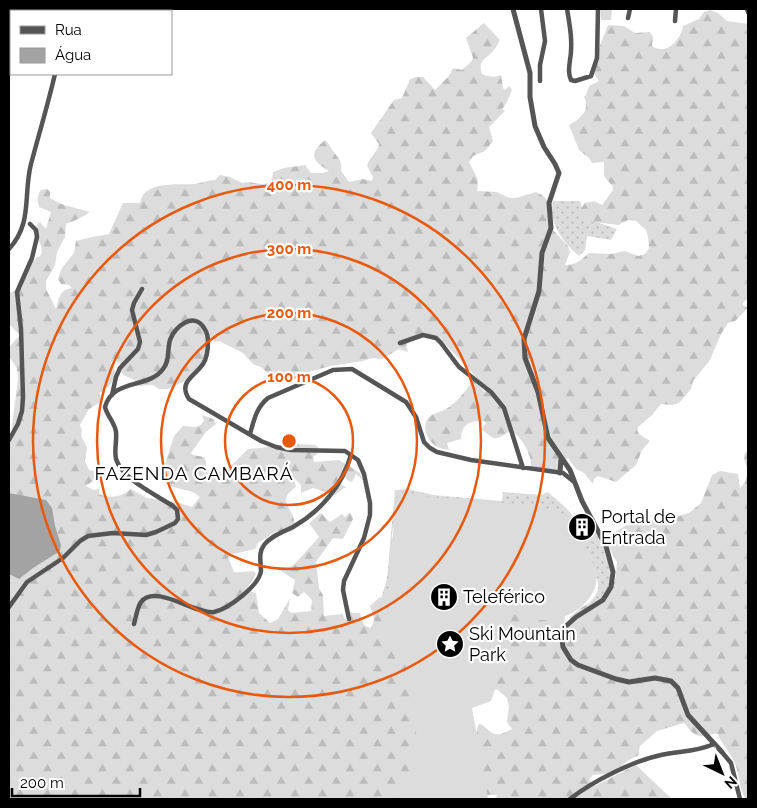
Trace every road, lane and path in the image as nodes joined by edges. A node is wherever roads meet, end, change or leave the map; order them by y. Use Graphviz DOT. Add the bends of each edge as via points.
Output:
graph roads {
  1 [pos="513,9"];
  2 [pos="541,9"];
  3 [pos="567,9"];
  4 [pos="598,9"];
  5 [pos="630,9"];
  6 [pos="676,9"];
  7 [pos="628,18"];
  8 [pos="675,21"];
  9 [pos="56,75"];
  10 [pos="540,81"];
  11 [pos="30,224"];
  12 [pos="9,249"];
  13 [pos="142,289"];
  14 [pos="400,343"];
  15 [pos="112,395"];
  16 [pos="250,434"];
  17 [pos="9,440"];
  18 [pos="351,455"];
  19 [pos="560,456"];
  20 [pos="523,468"];
  21 [pos="570,470"];
  22 [pos="561,473"];
  23 [pos="574,481"];
  24 [pos="9,606"];
  25 [pos="349,619"];
  26 [pos="134,624"];
  27 [pos="714,744"];
  28 [pos="722,751"];
  29 [pos="570,799"];
  30 [pos="740,799"];
  1 -- 19 [label="street" via="530,73 535,126 559,174 549,203 552,228 542,254 539,291 524,346 548,438"];
  2 -- 10 [label="street" via="545,42"];
  3 -- 4 [label="street" via="572,39 568,74 575,81 591,76 596,58"];
  5 -- 7 [label="street"];
  6 -- 8 [label="street"];
  9 -- 12 [label="street" via="31,166 26,218"];
  11 -- 17 [label="street" via="37,237 17,292 22,411"];
  13 -- 15 [label="street" via="132,310 140,342 138,349 120,368"];
  14 -- 20 [label="street" via="423,335 436,338 459,367 491,392 504,408"];
  15 -- 16 [label="street" via="160,373 167,362 172,334 187,321 194,320 205,328 208,348 202,366 187,382 185,388 189,399"];
  15 -- 24 [label="street" via="105,407 116,430 116,459 125,473 173,506 178,519 146,535 113,533 88,536 63,558 27,582"];
  16 -- 18 [label="street" via="276,447"];
  16 -- 20 [label="street" via="256,413 268,398 333,370 352,369 412,408 424,442 430,448 456,457"];
  18 -- 25 [label="street" via="362,467 370,515 364,538 344,581"];
  18 -- 26 [label="street" via="341,480 319,509 265,544 260,554 259,578 234,602 207,612 152,596 141,603"];
  19 -- 21 [label="street"];
  19 -- 22 [label="street"];
  20 -- 22 [label="street"];
  21 -- 22 [label="street"];
  21 -- 23 [label="street"];
  22 -- 23 [label="street"];
  23 -- 27 [label="street" via="606,546 613,579 603,600 576,617 566,628 562,640 566,654 578,665 616,679 629,682 655,678 671,681 678,688 688,715"];
  27 -- 28 [label="street"];
  27 -- 29 [label="street" via="635,763"];
  28 -- 30 [label="street" via="730,763"];
}
